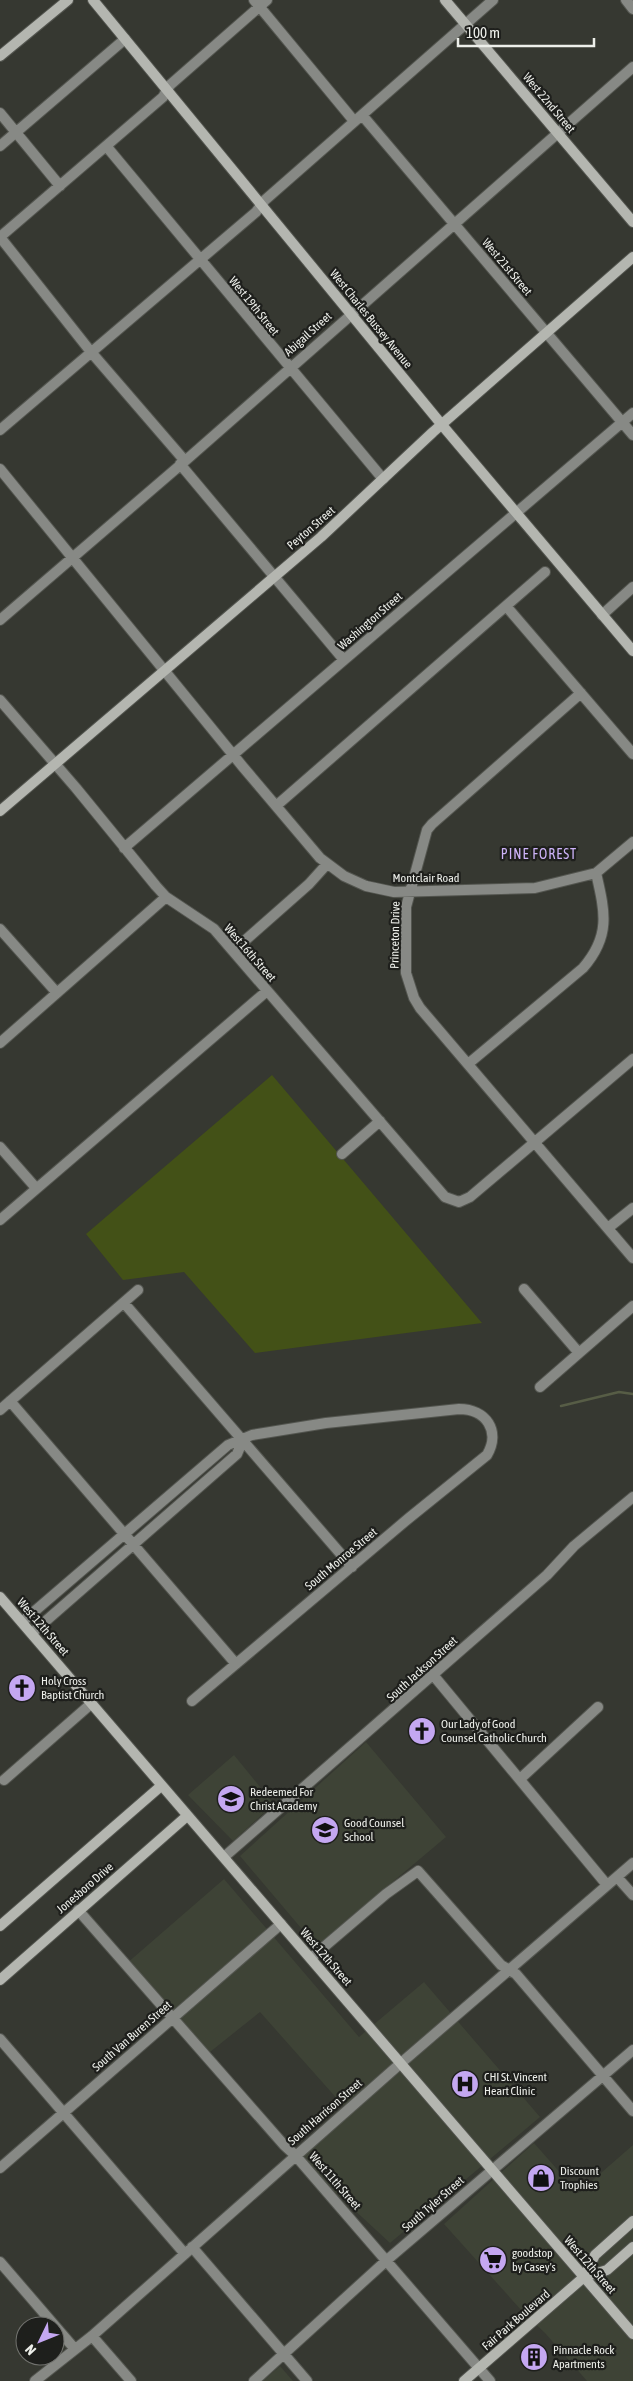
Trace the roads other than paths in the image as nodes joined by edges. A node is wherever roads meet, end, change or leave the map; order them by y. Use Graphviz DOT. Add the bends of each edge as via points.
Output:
graph roads {
  1 [pos="68,0"];
  2 [pos="93,0"];
  3 [pos="445,0"];
  4 [pos="493,0"];
  5 [pos="626,0"];
  6 [pos="260,2"];
  7 [pos="633,9"];
  8 [pos="465,24"];
  9 [pos="125,39"];
  10 [pos="0,56"];
  11 [pos="633,67"];
  12 [pos="168,90"];
  13 [pos="0,113"];
  14 [pos="358,118"];
  15 [pos="16,132"];
  16 [pos="558,133"];
  17 [pos="0,146"];
  18 [pos="106,147"];
  19 [pos="60,186"];
  20 [pos="262,206"];
  21 [pos="633,222"];
  22 [pos="455,223"];
  23 [pos="0,237"];
  24 [pos="633,257"];
  25 [pos="200,260"];
  26 [pos="351,313"];
  27 [pos="545,332"];
  28 [pos="91,352"];
  29 [pos="289,369"];
  30 [pos="633,413"];
  31 [pos="622,422"];
  32 [pos="442,425"];
  33 [pos="0,430"];
  34 [pos="633,435"];
  35 [pos="183,463"];
  36 [pos="0,469"];
  37 [pos="383,479"];
  38 [pos="516,514"];
  39 [pos="72,558"];
  40 [pos="545,572"];
  41 [pos="274,577"];
  42 [pos="633,588"];
  43 [pos="506,606"];
  44 [pos="602,615"];
  45 [pos="0,620"];
  46 [pos="633,651"];
  47 [pos="344,660"];
  48 [pos="164,670"];
  49 [pos="581,693"];
  50 [pos="0,700"];
  51 [pos="234,754"];
  52 [pos="633,754"];
  53 [pos="54,765"];
  54 [pos="276,806"];
  55 [pos="0,811"];
  56 [pos="633,842"];
  57 [pos="124,848"];
  58 [pos="327,864"];
  59 [pos="596,873"];
  60 [pos="409,892"];
  61 [pos="166,897"];
  62 [pos="0,928"];
  63 [pos="233,951"];
  64 [pos="267,991"];
  65 [pos="57,994"];
  66 [pos="0,1043"];
  67 [pos="633,1059"];
  68 [pos="468,1064"];
  69 [pos="380,1121"];
  70 [pos="534,1143"];
  71 [pos="0,1147"];
  72 [pos="342,1154"];
  73 [pos="36,1188"];
  74 [pos="633,1208"];
  75 [pos="0,1220"];
  76 [pos="608,1228"];
  77 [pos="633,1258"];
  78 [pos="524,1289"];
  79 [pos="138,1290"];
  80 [pos="124,1302"];
  81 [pos="633,1306"];
  82 [pos="579,1353"];
  83 [pos="540,1387"];
  84 [pos="10,1402"];
  85 [pos="0,1410"];
  86 [pos="243,1440"];
  87 [pos="633,1497"];
  88 [pos="124,1534"];
  89 [pos="133,1545"];
  90 [pos="352,1567"];
  91 [pos="0,1597"];
  92 [pos="22,1622"];
  93 [pos="32,1633"];
  94 [pos="236,1664"];
  95 [pos="434,1676"];
  96 [pos="192,1701"];
  97 [pos="92,1703"];
  98 [pos="598,1707"];
  99 [pos="520,1779"];
  100 [pos="4,1780"];
  101 [pos="161,1786"];
  102 [pos="187,1816"];
  103 [pos="224,1857"];
  104 [pos="633,1863"];
  105 [pos="617,1877"];
  106 [pos="607,1885"];
  107 [pos="633,1895"];
  108 [pos="78,1910"];
  109 [pos="281,1924"];
  110 [pos="0,1926"];
  111 [pos="311,1958"];
  112 [pos="509,1970"];
  113 [pos="0,1980"];
  114 [pos="172,2018"];
  115 [pos="0,2039"];
  116 [pos="633,2050"];
  117 [pos="401,2063"];
  118 [pos="602,2075"];
  119 [pos="633,2111"];
  120 [pos="63,2112"];
  121 [pos="295,2155"];
  122 [pos="0,2168"];
  123 [pos="492,2170"];
  124 [pos="633,2221"];
  125 [pos="633,2247"];
  126 [pos="189,2250"];
  127 [pos="387,2260"];
  128 [pos="0,2262"];
  129 [pos="584,2277"];
  130 [pos="633,2334"];
  131 [pos="92,2336"];
  132 [pos="74,2348"];
  133 [pos="284,2355"];
  134 [pos="480,2368"];
  135 [pos="35,2381"];
  136 [pos="131,2381"];
  137 [pos="254,2381"];
  138 [pos="307,2381"];
  139 [pos="464,2381"];
  140 [pos="490,2381"];
  1 -- 10 [label="street"];
  2 -- 9 [label="street, West Charles Bussey Avenue"];
  3 -- 8 [label="street, West 22nd Street"];
  4 -- 8 [label="street"];
  5 -- 7 [label="street"];
  6 -- 12 [label="street"];
  6 -- 14 [label="street, West 21st Street"];
  8 -- 14 [label="street"];
  8 -- 16 [label="street, West 22nd Street"];
  9 -- 12 [label="street, West Charles Bussey Avenue"];
  9 -- 15 [label="street"];
  11 -- 16 [label="street, Abigail Street"];
  12 -- 18 [label="street"];
  12 -- 20 [label="street, West Charles Bussey Avenue"];
  13 -- 15 [label="street"];
  14 -- 20 [label="street"];
  14 -- 22 [label="street, West 21st Street"];
  15 -- 17 [label="street"];
  15 -- 19 [label="street"];
  16 -- 21 [label="street, West 22nd Street"];
  16 -- 22 [label="street, Abigail Street"];
  18 -- 19 [label="street"];
  18 -- 25 [label="street, West 19th Street"];
  19 -- 23 [label="street"];
  20 -- 25 [label="street"];
  20 -- 26 [label="street, West Charles Bussey Avenue"];
  22 -- 26 [label="street, Abigail Street"];
  22 -- 27 [label="street, West 21st Street"];
  23 -- 28 [label="street"];
  24 -- 27 [label="street, Peyton Street"];
  25 -- 28 [label="street"];
  25 -- 29 [label="street, West 19th Street"];
  26 -- 29 [label="street, Abigail Street"];
  26 -- 32 [label="street, West Charles Bussey Avenue"];
  27 -- 31 [label="street, West 21st Street"];
  27 -- 32 [label="street, Peyton Street"];
  28 -- 33 [label="street"];
  28 -- 35 [label="street"];
  29 -- 35 [label="street, Abigail Street"];
  29 -- 37 [label="street, West 19th Street"];
  30 -- 31 [label="street, Washington Street"];
  31 -- 34 [label="street, West 21st Street"];
  31 -- 38 [label="street, Washington Street"];
  32 -- 37 [label="street, Peyton Street"];
  32 -- 38 [label="street, West Charles Bussey Avenue"];
  35 -- 39 [label="street, Abigail Street"];
  35 -- 41 [label="street"];
  36 -- 39 [label="street, Montclair Road"];
  37 -- 41 [label="street, Peyton Street"];
  38 -- 44 [label="street, West Charles Bussey Avenue"];
  38 -- 47 [label="street, Washington Street"];
  39 -- 45 [label="street, Abigail Street"];
  39 -- 48 [label="street, Montclair Road"];
  40 -- 43 [label="street"];
  41 -- 47 [label="street"];
  41 -- 48 [label="street, Peyton Street"];
  42 -- 44 [label="street"];
  43 -- 49 [label="street"];
  43 -- 54 [label="street"];
  44 -- 46 [label="street, West Charles Bussey Avenue"];
  47 -- 51 [label="street, Washington Street"];
  48 -- 51 [label="street, Montclair Road"];
  48 -- 53 [label="street, Peyton Street"];
  49 -- 52 [label="street"];
  49 -- 60 [label="street, Princeton Drive" via="432,824 427,830"];
  50 -- 53 [label="street, West 16th Street"];
  51 -- 54 [label="street, Montclair Road"];
  51 -- 57 [label="street, Washington Street"];
  53 -- 55 [label="street, Peyton Street"];
  53 -- 57 [label="street, West 16th Street"];
  54 -- 58 [label="street, Montclair Road"];
  56 -- 59 [label="street, Montclair Road"];
  57 -- 61 [label="street, West 16th Street"];
  58 -- 60 [label="street, Montclair Road" via="366,886"];
  58 -- 63 [label="street"];
  59 -- 60 [label="street, Montclair Road" via="535,888"];
  59 -- 68 [label="street" via="605,922 593,956 583,968"];
  60 -- 68 [label="street, Princeton Drive" via="405,961 409,986 420,1008"];
  61 -- 63 [label="street, West 16th Street" via="214,929"];
  61 -- 65 [label="street"];
  62 -- 65 [label="street"];
  63 -- 64 [label="street, West 16th Street"];
  64 -- 69 [label="street, West 16th Street"];
  64 -- 73 [label="street"];
  65 -- 66 [label="street"];
  67 -- 70 [label="street"];
  68 -- 70 [label="street, Princeton Drive"];
  69 -- 70 [label="street, West 16th Street" via="445,1196 459,1202 470,1197"];
  69 -- 72 [label="street"];
  70 -- 76 [label="street, Princeton Drive"];
  71 -- 73 [label="street"];
  73 -- 75 [label="street"];
  74 -- 76 [label="street"];
  76 -- 77 [label="street, Princeton Drive"];
  78 -- 82 [label="street"];
  79 -- 80 [label="street"];
  80 -- 84 [label="street"];
  80 -- 86 [label="street"];
  81 -- 82 [label="street"];
  82 -- 83 [label="street"];
  84 -- 85 [label="street"];
  84 -- 88 [label="street"];
  86 -- 88 [label="street" via="228,1445"];
  86 -- 89 [label="street" via="237,1454"];
  86 -- 90 [label="street"];
  86 -- 90 [label="street, South Monroe Street" via="252,1434 326,1422 459,1409 471,1409 479,1414 492,1430 494,1443 487,1455"];
  87 -- 95 [label="street, South Jackson Street" via="574,1546 547,1575"];
  88 -- 89 [label="street"];
  88 -- 92 [label="street"];
  89 -- 93 [label="street"];
  89 -- 94 [label="street"];
  90 -- 94 [label="street, South Monroe Street"];
  91 -- 92 [label="street, West 12th Street"];
  92 -- 93 [label="street, West 12th Street"];
  93 -- 97 [label="street, West 12th Street"];
  94 -- 96 [label="street, South Monroe Street"];
  95 -- 99 [label="street"];
  95 -- 103 [label="street, South Jackson Street"];
  97 -- 100 [label="street"];
  97 -- 101 [label="street, West 12th Street"];
  98 -- 99 [label="street"];
  99 -- 106 [label="street"];
  101 -- 102 [label="street, West 12th Street"];
  101 -- 110 [label="street"];
  102 -- 103 [label="street, West 12th Street"];
  102 -- 108 [label="street, Jonesboro Drive"];
  103 -- 109 [label="street, West 12th Street"];
  104 -- 105 [label="street, South Harrison Street"];
  105 -- 106 [label="street, South Harrison Street"];
  105 -- 107 [label="street"];
  106 -- 112 [label="street, South Harrison Street"];
  108 -- 113 [label="street, Jonesboro Drive"];
  108 -- 114 [label="street, West 11th Street"];
  109 -- 111 [label="street, West 12th Street"];
  109 -- 114 [label="street, South Van Buren Street"];
  111 -- 112 [label="street" via="418,1871 501,1965"];
  111 -- 117 [label="street, West 12th Street"];
  112 -- 117 [label="street, South Harrison Street"];
  112 -- 118 [label="street" via="516,1974"];
  114 -- 120 [label="street, South Van Buren Street"];
  114 -- 121 [label="street, West 11th Street"];
  115 -- 120 [label="street"];
  116 -- 118 [label="street, South Tyler Street"];
  117 -- 121 [label="street, South Harrison Street"];
  117 -- 123 [label="street, West 12th Street"];
  118 -- 119 [label="street"];
  118 -- 123 [label="street, South Tyler Street"];
  120 -- 122 [label="street, South Van Buren Street"];
  120 -- 126 [label="street"];
  121 -- 126 [label="street, South Harrison Street"];
  121 -- 127 [label="street, West 11th Street"];
  123 -- 127 [label="street, South Tyler Street"];
  123 -- 129 [label="street, West 12th Street"];
  124 -- 129 [label="street, Fair Park Boulevard" via="595,2255"];
  125 -- 129 [label="street, Fair Park Boulevard" via="607,2270"];
  126 -- 131 [label="street, South Harrison Street"];
  126 -- 133 [label="street"];
  127 -- 133 [label="street, South Tyler Street"];
  127 -- 134 [label="street, West 11th Street"];
  128 -- 132 [label="street"];
  129 -- 130 [label="street, West 12th Street"];
  129 -- 134 [label="street, Fair Park Boulevard"];
  131 -- 132 [label="street, South Harrison Street"];
  131 -- 136 [label="street"];
  132 -- 135 [label="street, South Harrison Street"];
  133 -- 137 [label="street, South Tyler Street"];
  133 -- 138 [label="street"];
  134 -- 139 [label="street, Fair Park Boulevard"];
  134 -- 140 [label="street, West 11th Street"];
}
